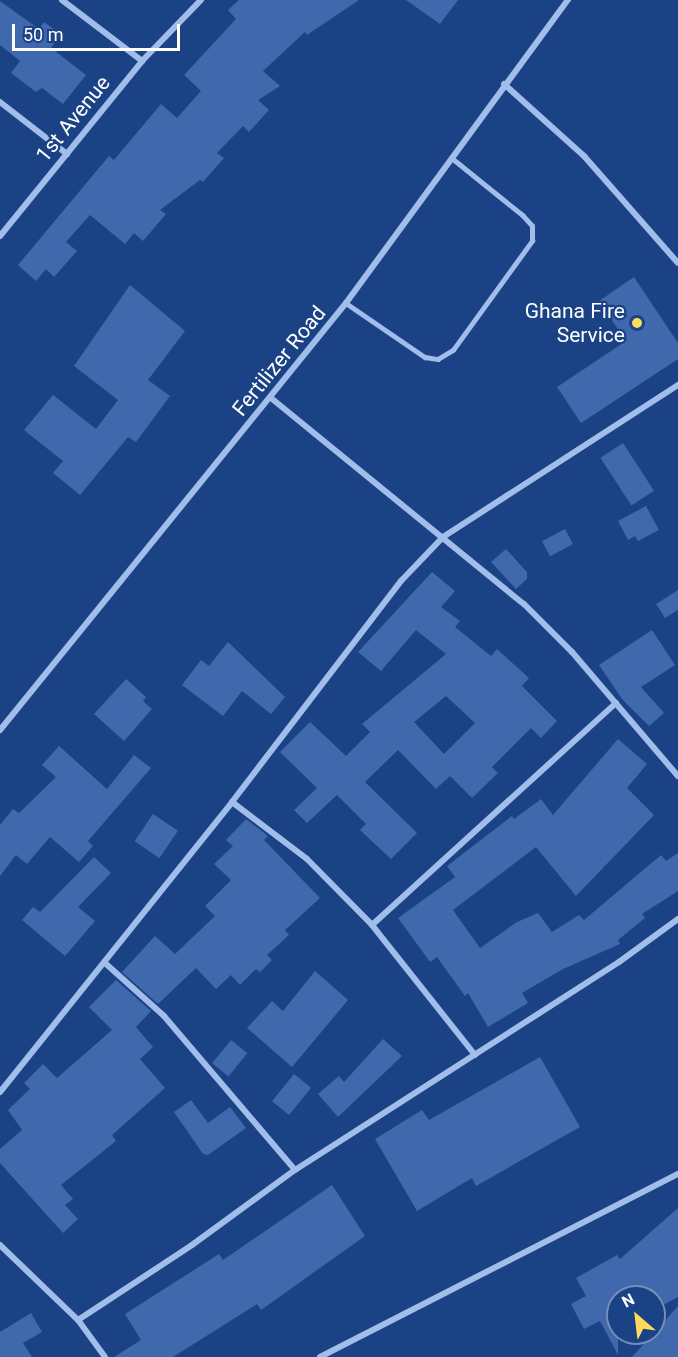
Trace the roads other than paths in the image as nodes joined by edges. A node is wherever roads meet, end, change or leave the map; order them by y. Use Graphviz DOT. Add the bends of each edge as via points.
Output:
graph roads {
  1 [pos="62,0"];
  2 [pos="201,0"];
  3 [pos="568,0"];
  4 [pos="142,61"];
  5 [pos="504,84"];
  6 [pos="0,102"];
  7 [pos="67,154"];
  8 [pos="451,158"];
  9 [pos="0,236"];
  10 [pos="678,263"];
  11 [pos="346,303"];
  12 [pos="678,385"];
  13 [pos="271,398"];
  14 [pos="443,537"];
  15 [pos="616,703"];
  16 [pos="0,730"];
  17 [pos="678,776"];
  18 [pos="232,802"];
  19 [pos="678,919"];
  20 [pos="372,925"];
  21 [pos="105,963"];
  22 [pos="475,1055"];
  23 [pos="0,1092"];
  24 [pos="296,1170"];
  25 [pos="678,1174"];
  26 [pos="0,1245"];
  27 [pos="78,1320"];
  28 [pos="105,1357"];
  29 [pos="320,1357"];
  1 -- 4 [label="street"];
  2 -- 4 [label="street, 1st Avenue"];
  3 -- 5 [label="street, Fertilizer Road"];
  4 -- 7 [label="street, 1st Avenue"];
  5 -- 8 [label="street, Fertilizer Road"];
  5 -- 10 [label="street" via="584,156"];
  6 -- 7 [label="street"];
  7 -- 9 [label="street, 1st Avenue"];
  8 -- 11 [label="street, Fertilizer Road"];
  8 -- 11 [label="lane" via="523,216 532,226 532,241 453,350 438,359 425,357"];
  11 -- 13 [label="street, Fertilizer Road"];
  12 -- 14 [label="street"];
  13 -- 14 [label="street"];
  13 -- 16 [label="street, Fertilizer Road"];
  14 -- 15 [label="street" via="524,604"];
  14 -- 18 [label="street" via="401,581"];
  15 -- 17 [label="street"];
  15 -- 20 [label="street"];
  18 -- 20 [label="street" via="307,859"];
  18 -- 21 [label="street"];
  19 -- 22 [label="street"];
  20 -- 22 [label="street"];
  21 -- 23 [label="street"];
  21 -- 24 [label="street" via="164,1016"];
  22 -- 24 [label="street"];
  24 -- 27 [label="street"];
  25 -- 29 [label="street"];
  26 -- 27 [label="street"];
  27 -- 28 [label="street"];
}
